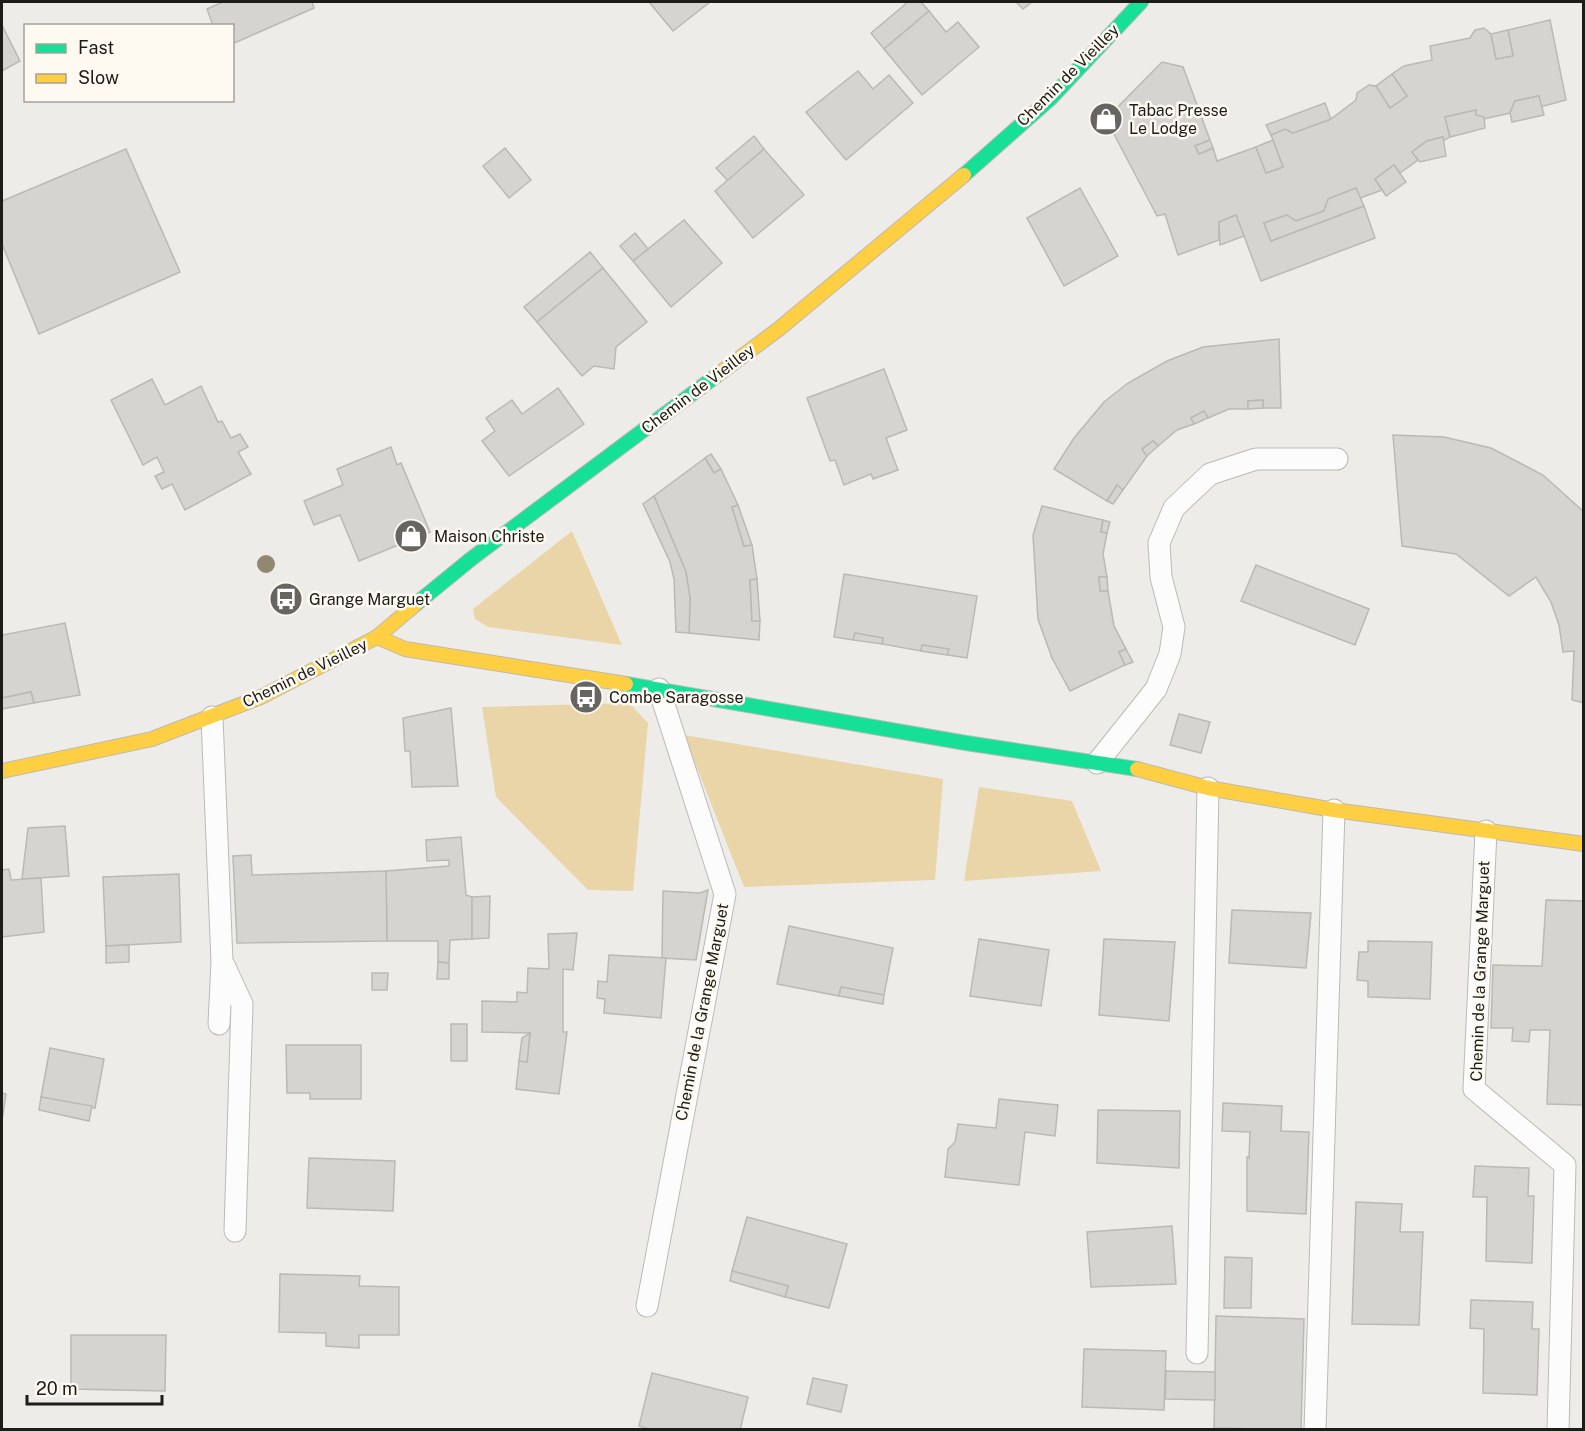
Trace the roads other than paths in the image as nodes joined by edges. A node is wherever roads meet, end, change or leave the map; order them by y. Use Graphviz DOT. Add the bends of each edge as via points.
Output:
graph roads {
  1 [pos="1140,2"];
  2 [pos="1337,459"];
  3 [pos="377,637"];
  4 [pos="659,688"];
  5 [pos="212,717"];
  6 [pos="1097,763"];
  7 [pos="2,771"];
  8 [pos="1208,788"];
  9 [pos="1334,810"];
  10 [pos="1486,831"];
  11 [pos="1584,844"];
  12 [pos="222,962"];
  13 [pos="219,1024"];
  14 [pos="235,1231"];
  15 [pos="647,1306"];
  16 [pos="1197,1353"];
  17 [pos="1315,1430"];
  18 [pos="1557,1430"];
  1 -- 3 [label="street, Chemin de Vieilley" via="1051,98 780,328 471,559"];
  2 -- 6 [label="lane" via="1256,459 1210,474 1174,508 1159,543 1161,577 1174,627 1170,654 1156,690"];
  3 -- 4 [label="street" via="405,649"];
  3 -- 5 [label="street, Chemin de Vieilley" via="261,697"];
  4 -- 6 [label="street"];
  4 -- 15 [label="lane, Chemin de la Grange Marguet" via="725,894"];
  5 -- 7 [label="street, Chemin de Vieilley" via="152,739"];
  5 -- 12 [label="lane"];
  6 -- 8 [label="street" via="1156,772"];
  8 -- 9 [label="street"];
  8 -- 16 [label="lane"];
  9 -- 10 [label="street"];
  9 -- 17 [label="lane"];
  10 -- 11 [label="street"];
  10 -- 18 [label="lane, Chemin de la Grange Marguet" via="1474,1089 1565,1165"];
  12 -- 13 [label="lane"];
  12 -- 14 [label="lane" via="242,1004"];
}
